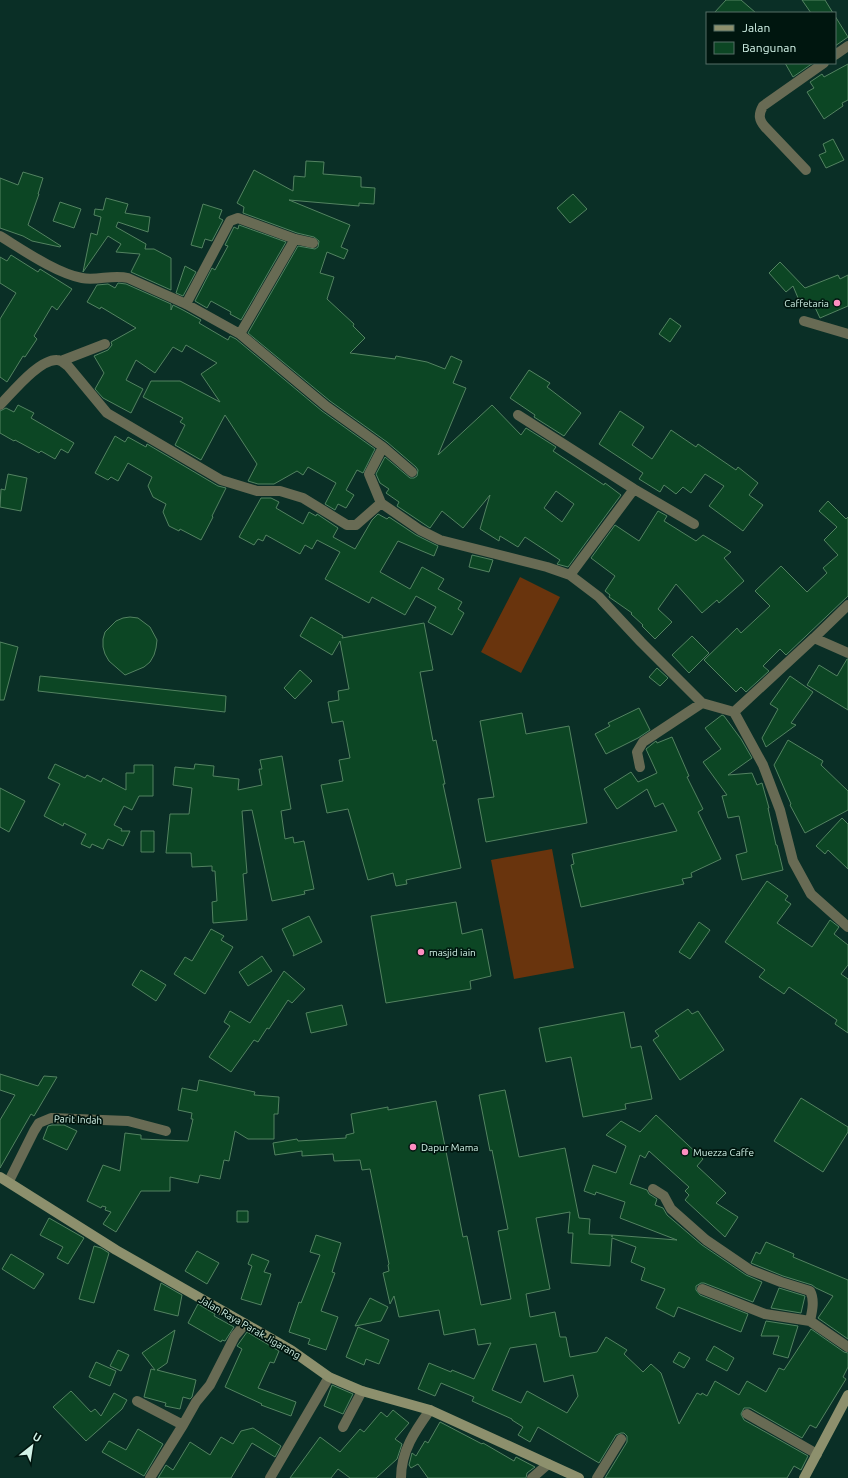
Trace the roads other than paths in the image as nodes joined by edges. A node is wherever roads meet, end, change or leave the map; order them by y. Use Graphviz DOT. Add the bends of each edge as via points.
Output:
graph roads {
  1 [pos="848,46"];
  2 [pos="836,54"];
  3 [pos="823,64"];
  4 [pos="806,170"];
  5 [pos="0,236"];
  6 [pos="295,239"];
  7 [pos="313,243"];
  8 [pos="186,304"];
  9 [pos="804,321"];
  10 [pos="240,334"];
  11 [pos="848,334"];
  12 [pos="105,344"];
  13 [pos="61,361"];
  14 [pos="0,405"];
  15 [pos="518,415"];
  16 [pos="383,447"];
  17 [pos="412,472"];
  18 [pos="634,489"];
  19 [pos="381,503"];
  20 [pos="694,524"];
  21 [pos="570,575"];
  22 [pos="848,605"];
  23 [pos="814,638"];
  24 [pos="848,653"];
  25 [pos="702,702"];
  26 [pos="734,712"];
  27 [pos="640,767"];
  28 [pos="848,927"];
  29 [pos="166,1131"];
  30 [pos="4,1179"];
  31 [pos="653,1188"];
  32 [pos="702,1289"];
  33 [pos="810,1321"];
  34 [pos="245,1324"];
  35 [pos="848,1346"];
  36 [pos="329,1377"];
  37 [pos="362,1391"];
  38 [pos="848,1395"];
  39 [pos="137,1401"];
  40 [pos="430,1410"];
  41 [pos="747,1414"];
  42 [pos="183,1425"];
  43 [pos="344,1427"];
  44 [pos="621,1440"];
  45 [pos="817,1454"];
  46 [pos="548,1464"];
  47 [pos="150,1478"];
  48 [pos="270,1478"];
  49 [pos="400,1478"];
  50 [pos="532,1478"];
  51 [pos="579,1478"];
  52 [pos="597,1478"];
  53 [pos="804,1478"];
  1 -- 2 [label="street"];
  3 -- 4 [label="street" via="763,106 759,116 760,122"];
  5 -- 8 [label="street" via="65,274 84,279 119,276 128,278"];
  6 -- 7 [label="street"];
  6 -- 8 [label="street" via="238,218 232,220"];
  6 -- 10 [label="street"];
  8 -- 10 [label="street"];
  9 -- 11 [label="street"];
  10 -- 16 [label="street" via="326,406"];
  12 -- 13 [label="street"];
  13 -- 14 [label="street" via="48,362 37,369"];
  13 -- 19 [label="street" via="107,413 221,480 257,491 280,491 303,498 347,525 356,525"];
  15 -- 18 [label="street"];
  16 -- 17 [label="street"];
  16 -- 19 [label="street" via="369,474"];
  18 -- 20 [label="street"];
  18 -- 21 [label="street"];
  19 -- 21 [label="street" via="420,530 440,540"];
  21 -- 25 [label="street" via="599,597"];
  22 -- 23 [label="street"];
  23 -- 24 [label="street"];
  23 -- 26 [label="street"];
  25 -- 26 [label="street"];
  25 -- 27 [label="street" via="643,742 637,752"];
  26 -- 28 [label="street" via="763,765 780,810 793,861 811,894"];
  29 -- 30 [label="street, Parit Indah" via="128,1122 51,1118 39,1123 23,1154"];
  30 -- 34 [label="street, Jalan Raya Parak Jigarang" via="116,1250"];
  31 -- 33 [label="street" via="664,1196 671,1210 706,1240 750,1270 810,1292"];
  32 -- 33 [label="street" via="765,1314"];
  33 -- 35 [label="street"];
  34 -- 36 [label="street, Jalan Raya Parak Jigarang" via="291,1350"];
  34 -- 42 [label="street" via="235,1336 210,1385 196,1402"];
  36 -- 37 [label="street, Jalan Raya Parak Jigarang"];
  36 -- 48 [label="street"];
  37 -- 40 [label="street, Jalan Raya Parak Jigarang"];
  37 -- 43 [label="street"];
  38 -- 45 [label="street"];
  39 -- 42 [label="street"];
  40 -- 46 [label="street, Jalan Raya Parak Jigarang"];
  40 -- 49 [label="street" via="411,1438 402,1459"];
  41 -- 45 [label="street"];
  42 -- 47 [label="street"];
  44 -- 52 [label="street"];
  45 -- 53 [label="street"];
  46 -- 50 [label="street"];
  46 -- 51 [label="street, Jalan Raya Parak Jigarang"];
}
